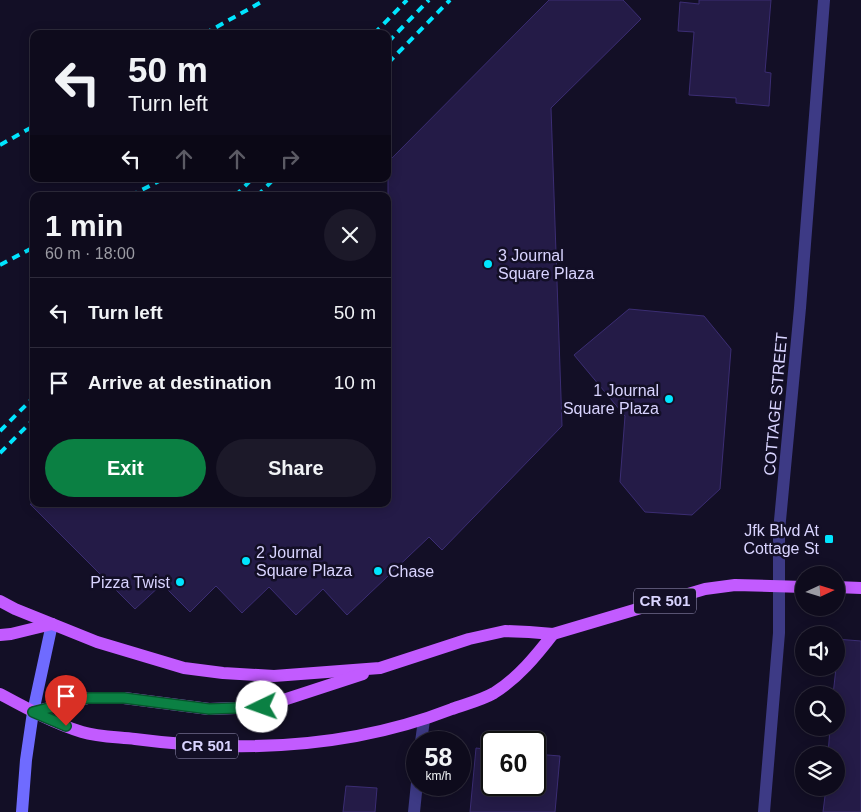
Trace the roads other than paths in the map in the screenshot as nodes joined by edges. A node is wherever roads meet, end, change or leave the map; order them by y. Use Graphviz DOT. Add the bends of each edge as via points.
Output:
graph roads {
  1 [pos="824,0"];
  2 [pos="779,586"];
  3 [pos="795,587"];
  4 [pos="845,588"];
  5 [pos="861,588"];
  6 [pos="0,601"];
  7 [pos="52,624"];
  8 [pos="553,634"];
  9 [pos="0,635"];
  10 [pos="380,668"];
  11 [pos="0,694"];
  12 [pos="33,712"];
  13 [pos="424,720"];
  14 [pos="422,731"];
  15 [pos="416,796"];
  16 [pos="22,812"];
  17 [pos="414,812"];
  18 [pos="764,812"];
  1 -- 2 [label="street, COTTAGE STREET" via="780,531"];
  2 -- 3 [label="main road, CR 501"];
  2 -- 8 [label="main road, CR 501" via="735,585 705,589"];
  2 -- 18 [label="street, COTTAGE STREET" via="780,633"];
  4 -- 5 [label="main road"];
  6 -- 7 [label="main road, CR 501"];
  7 -- 9 [label="main road"];
  7 -- 10 [label="main road, CR 501" via="97,642 184,668 274,676"];
  7 -- 12 [label="street"];
  8 -- 10 [label="main road, CR 501" via="505,632 469,639"];
  8 -- 13 [label="main road, CR 501" via="538,655 493,694"];
  10 -- 12 [label="main road" via="262,707 209,709 124,698 88,698"];
  11 -- 12 [label="main road, CR 501"];
  12 -- 13 [label="main road, CR 501" via="83,733 213,746 338,740"];
  12 -- 16 [label="street"];
  13 -- 14 [label="street"];
  15 -- 17 [label="street"];
}
